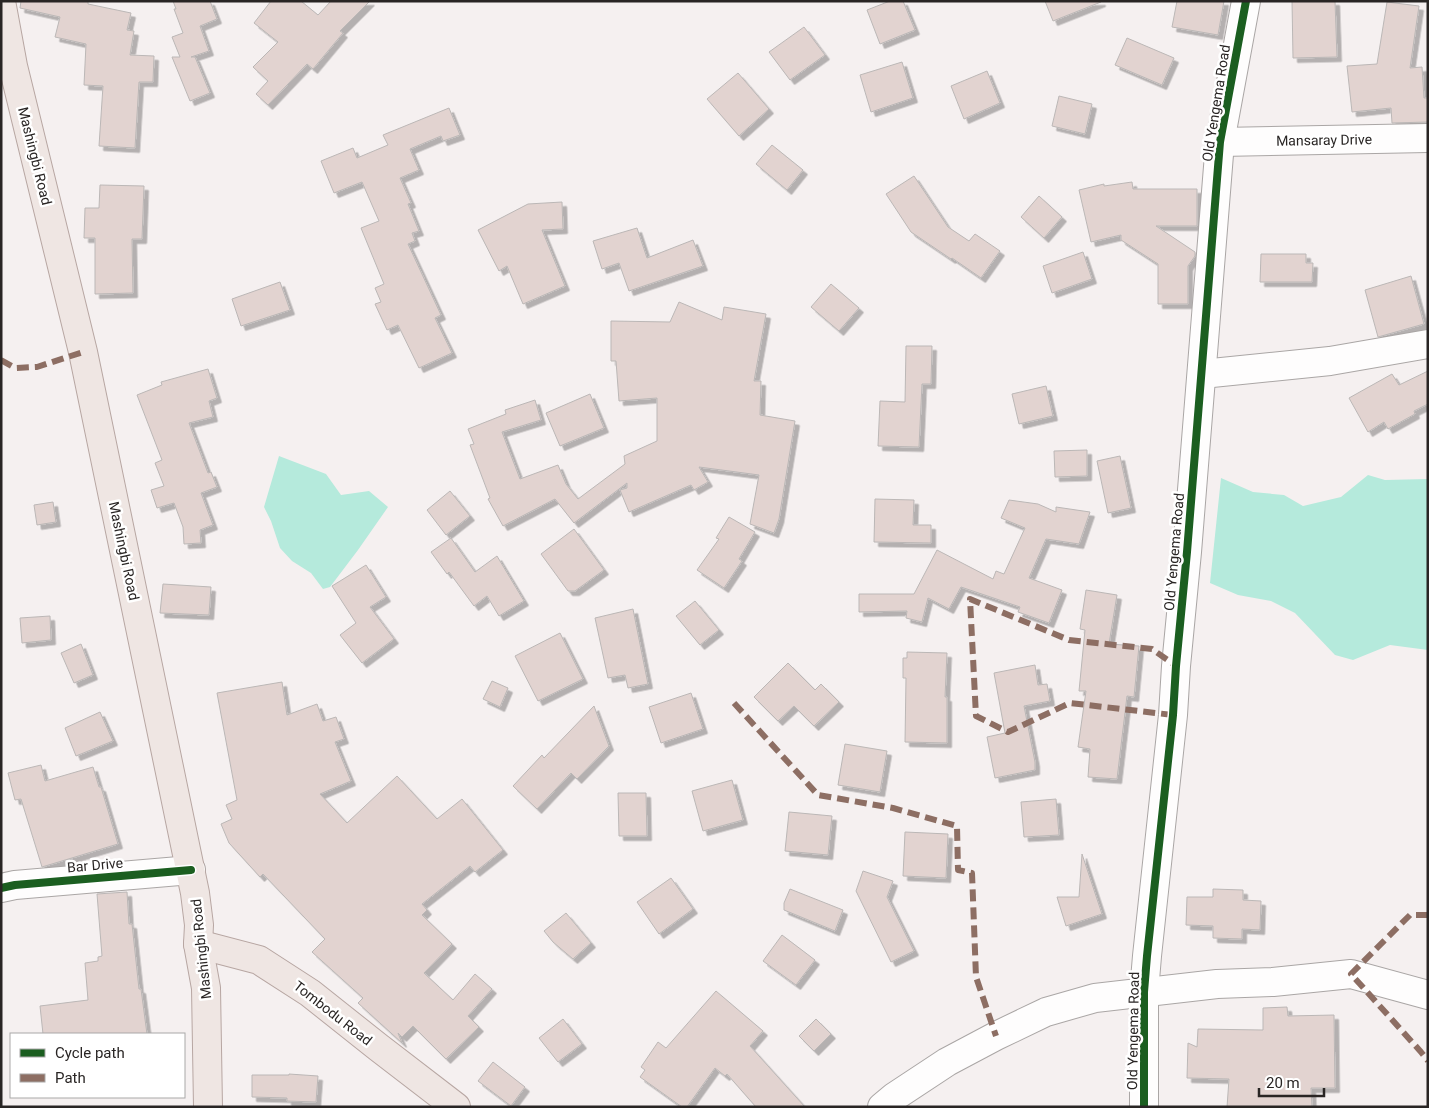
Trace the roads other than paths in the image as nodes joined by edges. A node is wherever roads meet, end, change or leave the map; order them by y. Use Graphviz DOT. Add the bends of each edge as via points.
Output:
graph roads {
  1 [pos="2,1"];
  2 [pos="1246,1"];
  3 [pos="7,66"];
  4 [pos="1428,138"];
  5 [pos="1220,142"];
  6 [pos="1428,344"];
  7 [pos="1202,374"];
  8 [pos="191,870"];
  9 [pos="1,888"];
  10 [pos="198,944"];
  11 [pos="1144,992"];
  12 [pos="1428,995"];
  13 [pos="208,1107"];
  14 [pos="456,1107"];
  15 [pos="882,1107"];
  16 [pos="1144,1107"];
  1 -- 3 [label="main road, Mashingbi Road"];
  2 -- 5 [label="street, Old Yengema Road"];
  3 -- 8 [label="main road, Mashingbi Road" via="83,352"];
  4 -- 5 [label="street, Mansaray Drive"];
  5 -- 7 [label="street, Old Yengema Road"];
  6 -- 7 [label="street" via="1330,360"];
  7 -- 11 [label="street, Old Yengema Road" via="1174,715"];
  8 -- 9 [label="street, Bar Drive"];
  8 -- 10 [label="main road, Mashingbi Road" via="199,925"];
  10 -- 13 [label="main road, Mashingbi Road" via="206,988"];
  10 -- 14 [label="main road, Tombodu Road" via="259,960 310,993"];
  11 -- 12 [label="street" via="1351,974"];
  11 -- 15 [label="street" via="1095,998 1046,1012 947,1062"];
  11 -- 16 [label="street, Old Yengema Road"];
}
